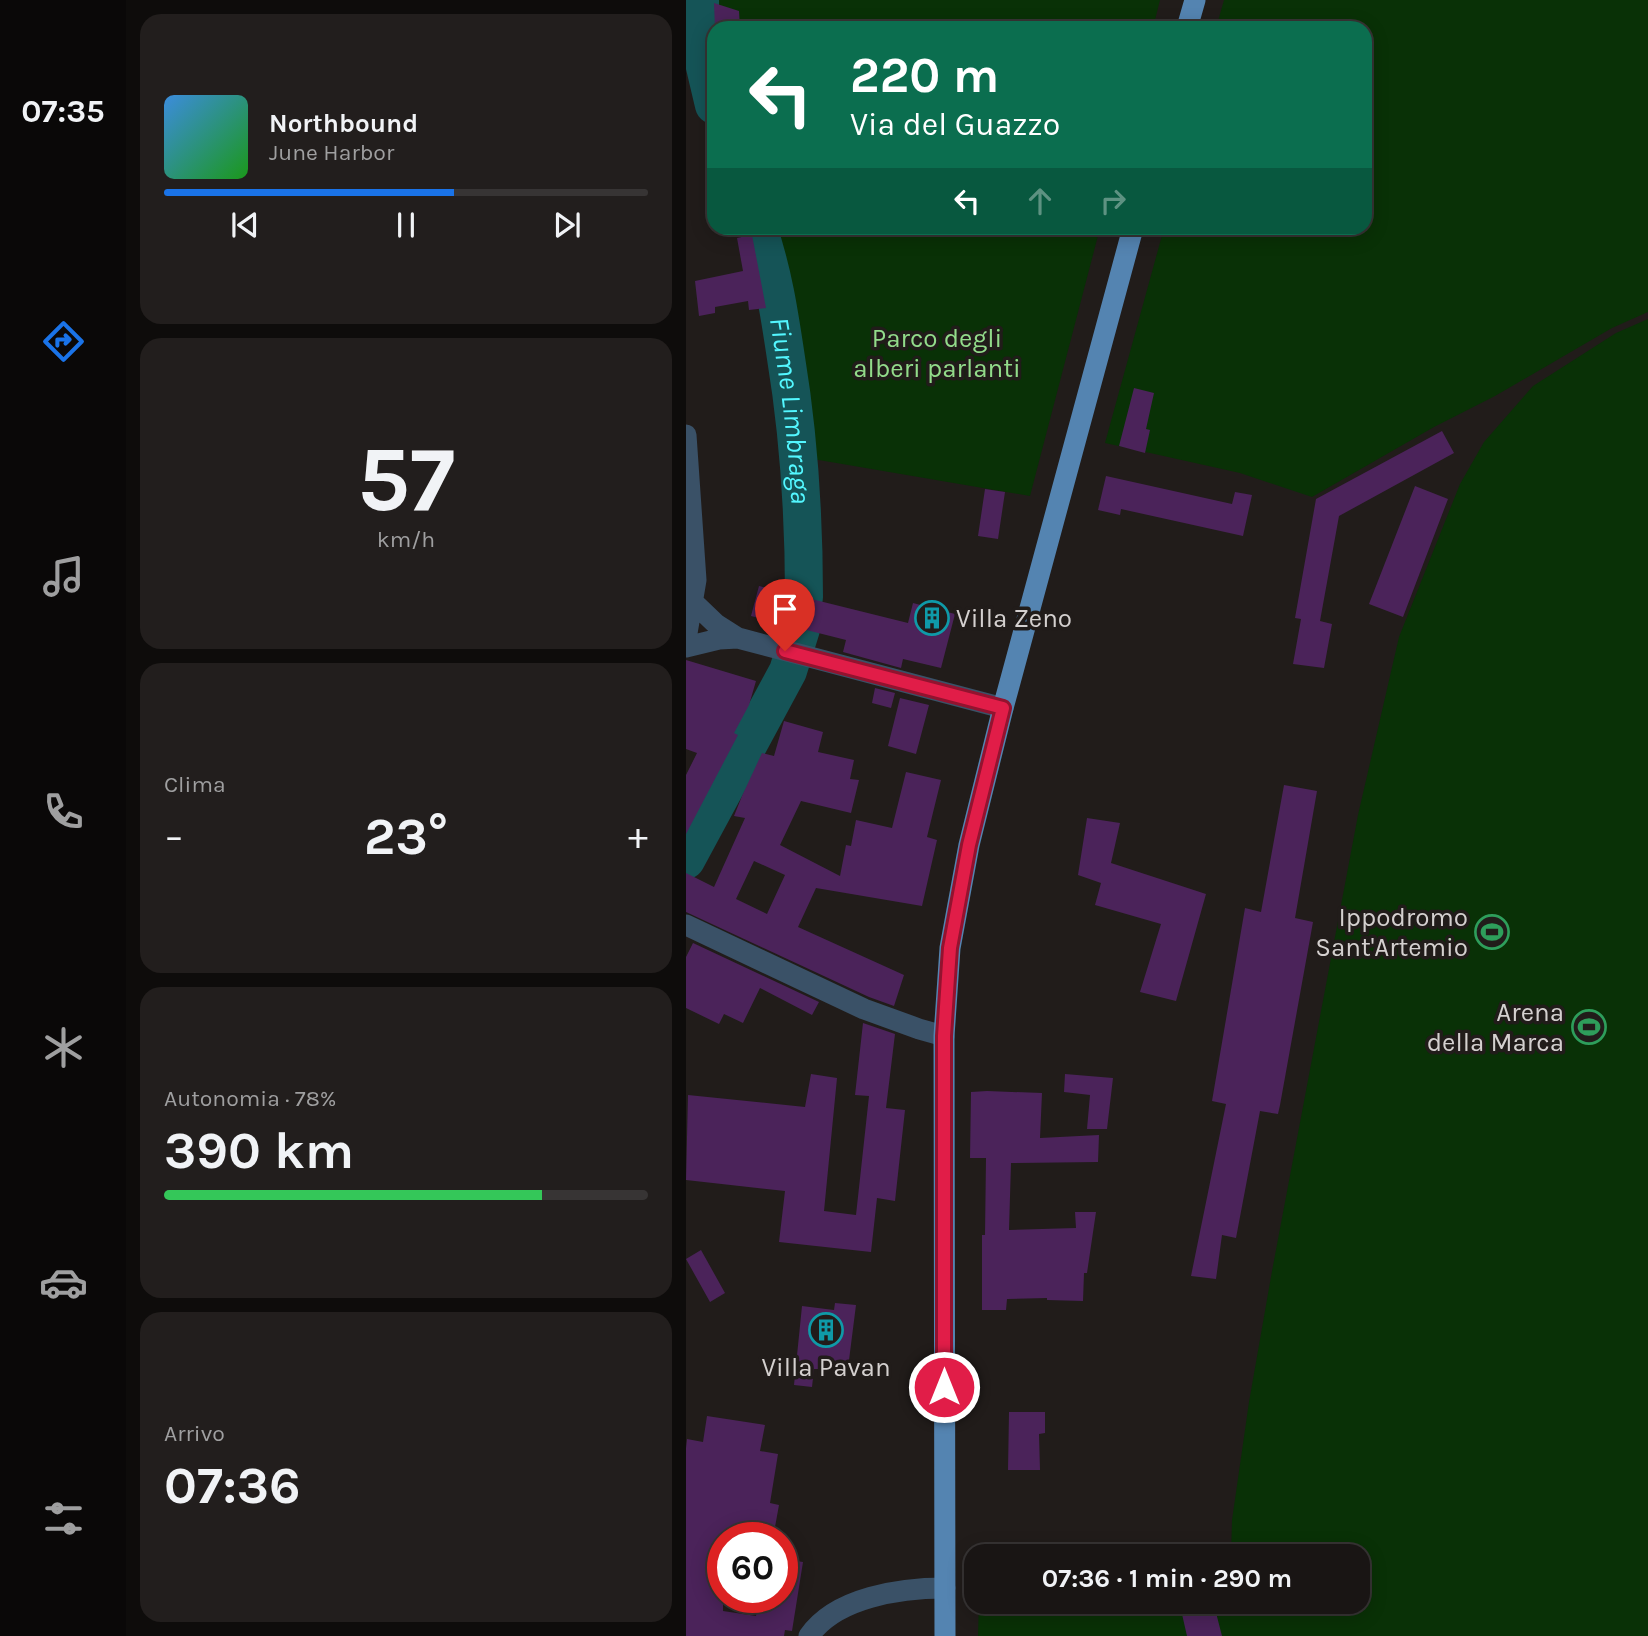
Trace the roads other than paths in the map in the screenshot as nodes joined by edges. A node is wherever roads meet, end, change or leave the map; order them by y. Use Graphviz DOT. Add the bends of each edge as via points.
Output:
graph roads {
  1 [pos="1195,0"];
  2 [pos="1189,21"];
  3 [pos="1131,235"];
  4 [pos="686,435"];
  5 [pos="693,602"];
  6 [pos="737,638"];
  7 [pos="686,639"];
  8 [pos="686,647"];
  9 [pos="1003,708"];
  10 [pos="686,925"];
  11 [pos="944,1036"];
  12 [pos="945,1588"];
  13 [pos="809,1636"];
  14 [pos="945,1636"];
  1 -- 2 [label="main road"];
  3 -- 9 [label="main road"];
  4 -- 5 [label="street" via="696,562"];
  5 -- 6 [label="street"];
  5 -- 7 [label="street"];
  6 -- 8 [label="street"];
  6 -- 9 [label="street"];
  9 -- 11 [label="main road" via="957,902"];
  10 -- 11 [label="street" via="864,1009"];
  11 -- 12 [label="main road"];
  12 -- 13 [label="street" via="918,1588 865,1599 838,1612"];
  12 -- 14 [label="main road"];
}
